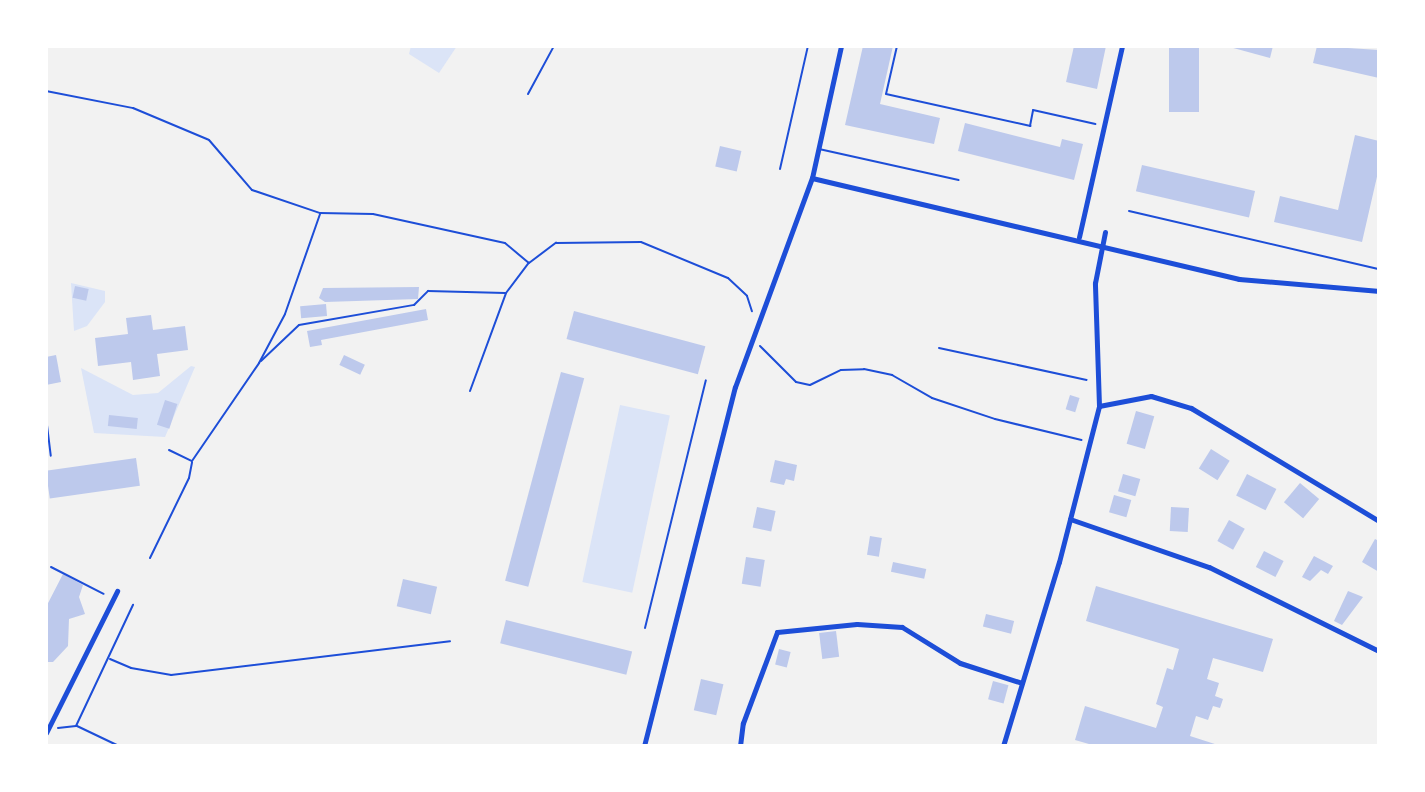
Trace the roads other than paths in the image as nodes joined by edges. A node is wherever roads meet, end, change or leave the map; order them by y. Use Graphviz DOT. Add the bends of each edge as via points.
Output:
graph roads {
  1 [pos="808,46"];
  2 [pos="841,46"];
  3 [pos="1122,46"];
  4 [pos="818,149"];
  5 [pos="780,169"];
  6 [pos="812,178"];
  7 [pos="959,180"];
  8 [pos="1105,232"];
  9 [pos="1079,237"];
  10 [pos="1102,244"];
  11 [pos="1379,291"];
  12 [pos="1099,406"];
  13 [pos="1070,519"];
  14 [pos="1379,521"];
  15 [pos="117,591"];
  16 [pos="1379,651"];
  17 [pos="1022,683"];
  18 [pos="47,730"];
  19 [pos="644,746"];
  20 [pos="740,746"];
  21 [pos="1003,746"];
  1 -- 5 [label="lane"];
  2 -- 4 [label="street"];
  3 -- 9 [label="street"];
  4 -- 6 [label="street"];
  4 -- 7 [label="lane"];
  6 -- 9 [label="street"];
  6 -- 19 [label="street" via="759,330 746,349"];
  8 -- 10 [label="street"];
  9 -- 10 [label="street"];
  10 -- 11 [label="street" via="1239,279"];
  10 -- 12 [label="street" via="1095,283"];
  12 -- 13 [label="street"];
  12 -- 14 [label="street" via="1151,396 1191,408"];
  13 -- 16 [label="street" via="1209,567"];
  13 -- 17 [label="street"];
  15 -- 18 [label="street"];
  17 -- 20 [label="street" via="960,663 902,627 857,624 777,632"];
  17 -- 21 [label="street"];
}
